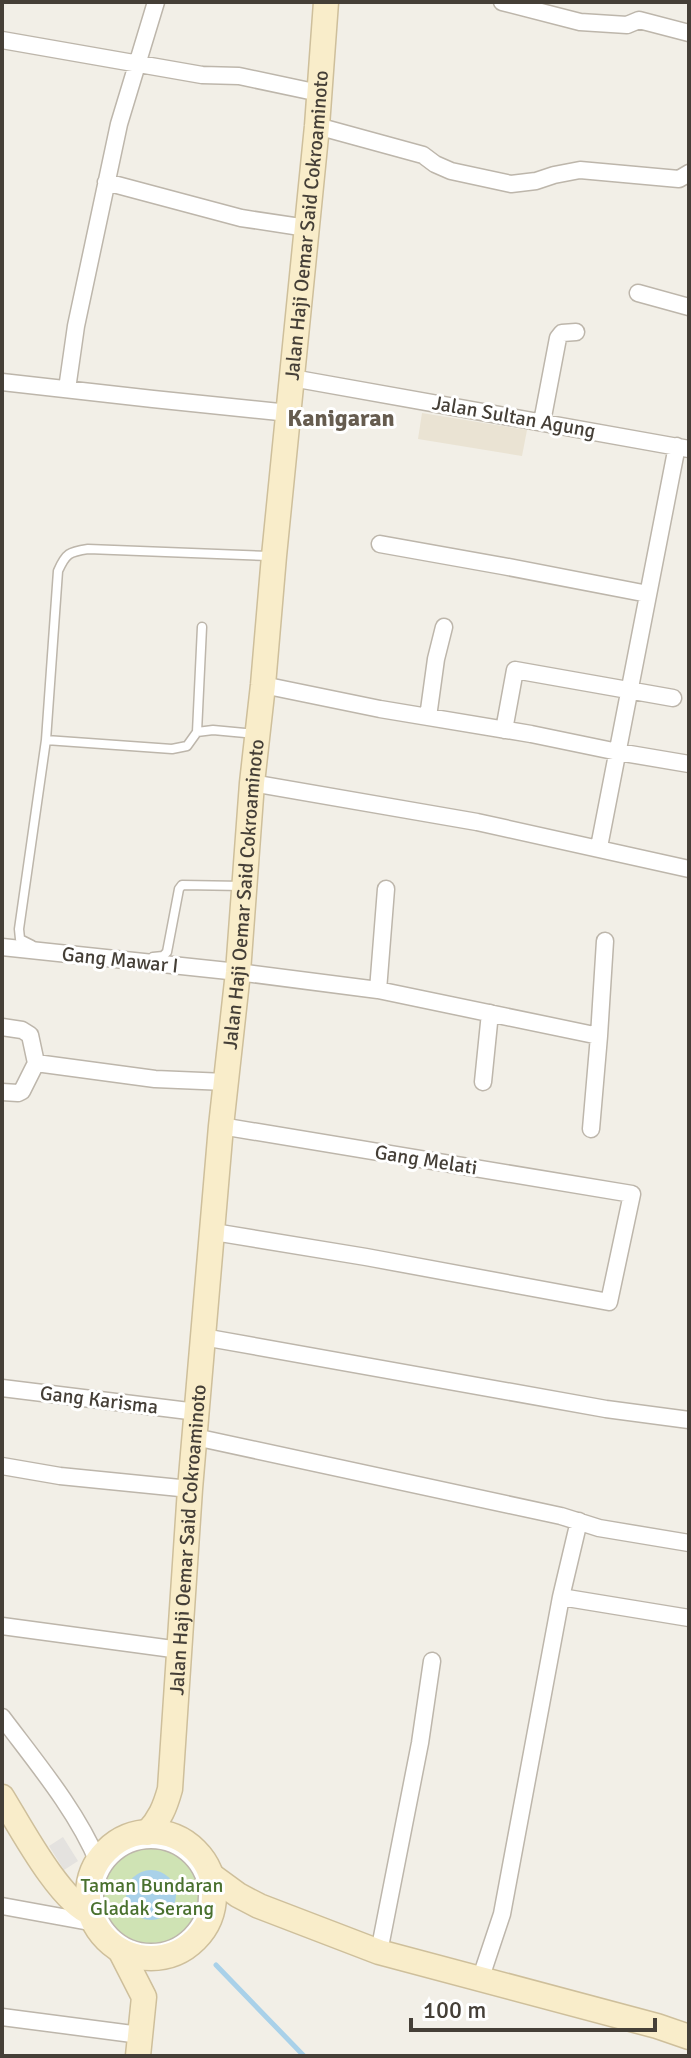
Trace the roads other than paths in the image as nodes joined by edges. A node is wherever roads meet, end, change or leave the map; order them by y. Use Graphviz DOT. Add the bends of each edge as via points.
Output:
graph roads {
  1 [pos="156,2"];
  2 [pos="326,2"];
  3 [pos="502,2"];
  4 [pos="645,2"];
  5 [pos="639,20"];
  6 [pos="689,33"];
  7 [pos="2,40"];
  8 [pos="139,63"];
  9 [pos="319,93"];
  10 [pos="317,126"];
  11 [pos="689,173"];
  12 [pos="106,182"];
  13 [pos="307,228"];
  14 [pos="638,293"];
  15 [pos="689,307"];
  16 [pos="576,332"];
  17 [pos="292,378"];
  18 [pos="2,382"];
  19 [pos="67,389"];
  20 [pos="289,413"];
  21 [pos="542,422"];
  22 [pos="685,446"];
  23 [pos="380,544"];
  24 [pos="274,556"];
  25 [pos="648,594"];
  26 [pos="202,627"];
  27 [pos="444,627"];
  28 [pos="263,685"];
  29 [pos="628,690"];
  30 [pos="673,698"];
  31 [pos="428,717"];
  32 [pos="504,730"];
  33 [pos="197,732"];
  34 [pos="257,734"];
  35 [pos="46,740"];
  36 [pos="618,752"];
  37 [pos="689,764"];
  38 [pos="252,783"];
  39 [pos="599,847"];
  40 [pos="689,869"];
  41 [pos="245,886"];
  42 [pos="386,889"];
  43 [pos="605,941"];
  44 [pos="2,947"];
  45 [pos="238,972"];
  46 [pos="378,990"];
  47 [pos="490,1013"];
  48 [pos="2,1027"];
  49 [pos="599,1036"];
  50 [pos="36,1063"];
  51 [pos="226,1082"];
  52 [pos="483,1082"];
  53 [pos="2,1092"];
  54 [pos="221,1126"];
  55 [pos="591,1129"];
  56 [pos="214,1232"];
  57 [pos="203,1337"];
  58 [pos="2,1388"];
  59 [pos="197,1412"];
  60 [pos="689,1420"];
  61 [pos="195,1437"];
  62 [pos="2,1466"];
  63 [pos="190,1489"];
  64 [pos="579,1521"];
  65 [pos="689,1543"];
  66 [pos="561,1597"];
  67 [pos="689,1618"];
  68 [pos="2,1626"];
  69 [pos="180,1650"];
  70 [pos="432,1661"];
  71 [pos="2,1717"];
  72 [pos="170,1789"];
  73 [pos="2,1797"];
  74 [pos="147,1833"];
  75 [pos="189,1850"];
  76 [pos="94,1871"];
  77 [pos="51,1876"];
  78 [pos="212,1876"];
  79 [pos="2,1906"];
  80 [pos="259,1906"];
  81 [pos="211,1915"];
  82 [pos="93,1918"];
  83 [pos="120,1950"];
  84 [pos="379,1952"];
  85 [pos="176,1953"];
  86 [pos="480,1980"];
  87 [pos="144,1997"];
  88 [pos="2,2017"];
  89 [pos="689,2037"];
  90 [pos="139,2046"];
  1 -- 8 [label="street"];
  2 -- 9 [label="main road, Jalan Haji Oemar Said Cokroaminoto"];
  3 -- 5 [label="street" via="580,22 627,25"];
  4 -- 5 [label="street"];
  5 -- 6 [label="street"];
  7 -- 8 [label="street"];
  8 -- 9 [label="street"];
  8 -- 12 [label="street"];
  9 -- 10 [label="main road, Jalan Haji Oemar Said Cokroaminoto"];
  10 -- 11 [label="street" via="423,155 451,171 511,184 580,170 679,179"];
  10 -- 13 [label="main road, Jalan Haji Oemar Said Cokroaminoto"];
  12 -- 13 [label="street" via="241,218"];
  12 -- 19 [label="street"];
  13 -- 17 [label="main road, Jalan Haji Oemar Said Cokroaminoto"];
  14 -- 15 [label="street"];
  16 -- 21 [label="street" via="558,338"];
  17 -- 20 [label="main road, Jalan Haji Oemar Said Cokroaminoto"];
  17 -- 21 [label="street, Jalan Sultan Agung"];
  18 -- 19 [label="street"];
  19 -- 20 [label="street"];
  20 -- 24 [label="main road, Jalan Haji Oemar Said Cokroaminoto"];
  21 -- 22 [label="street, Jalan Sultan Agung"];
  22 -- 25 [label="street"];
  23 -- 25 [label="street"];
  24 -- 28 [label="main road, Jalan Haji Oemar Said Cokroaminoto"];
  24 -- 35 [label="lane" via="71,552 58,571"];
  25 -- 29 [label="street"];
  26 -- 33 [label="lane"];
  27 -- 31 [label="street"];
  28 -- 31 [label="street"];
  28 -- 34 [label="main road, Jalan Haji Oemar Said Cokroaminoto"];
  29 -- 30 [label="street"];
  29 -- 32 [label="street" via="515,670"];
  29 -- 36 [label="street"];
  31 -- 32 [label="street"];
  32 -- 36 [label="street"];
  33 -- 34 [label="lane"];
  33 -- 35 [label="lane" via="187,746 172,749"];
  34 -- 38 [label="main road, Jalan Haji Oemar Said Cokroaminoto"];
  35 -- 41 [label="lane" via="20,939 159,958 167,952 182,885"];
  36 -- 37 [label="street"];
  36 -- 39 [label="street"];
  38 -- 39 [label="street"];
  38 -- 41 [label="main road, Jalan Haji Oemar Said Cokroaminoto"];
  39 -- 40 [label="street"];
  41 -- 45 [label="main road, Jalan Haji Oemar Said Cokroaminoto"];
  42 -- 46 [label="street"];
  43 -- 49 [label="street"];
  44 -- 45 [label="street, Gang Mawar I"];
  45 -- 46 [label="street, Gang Mawar I"];
  45 -- 51 [label="main road, Jalan Haji Oemar Said Cokroaminoto"];
  46 -- 47 [label="street, Gang Mawar I"];
  47 -- 49 [label="street, Gang Mawar I"];
  47 -- 52 [label="street"];
  48 -- 50 [label="street" via="30,1035"];
  49 -- 55 [label="street"];
  50 -- 51 [label="street" via="155,1079"];
  50 -- 53 [label="street" via="22,1091"];
  51 -- 54 [label="main road, Jalan Haji Oemar Said Cokroaminoto"];
  54 -- 56 [label="main road, Jalan Haji Oemar Said Cokroaminoto"];
  54 -- 56 [label="street, Gang Melati" via="632,1194 609,1302"];
  56 -- 57 [label="main road, Jalan Haji Oemar Said Cokroaminoto"];
  57 -- 59 [label="main road, Jalan Haji Oemar Said Cokroaminoto"];
  57 -- 60 [label="street"];
  58 -- 59 [label="street, Gang Karisma"];
  59 -- 61 [label="main road, Jalan Haji Oemar Said Cokroaminoto"];
  61 -- 63 [label="main road, Jalan Haji Oemar Said Cokroaminoto"];
  61 -- 64 [label="street"];
  62 -- 63 [label="street"];
  63 -- 69 [label="main road, Jalan Haji Oemar Said Cokroaminoto"];
  64 -- 65 [label="street"];
  64 -- 66 [label="street"];
  66 -- 67 [label="street"];
  66 -- 86 [label="street" via="502,1914"];
  68 -- 69 [label="street"];
  69 -- 72 [label="main road, Jalan Haji Oemar Said Cokroaminoto"];
  70 -- 84 [label="street"];
  71 -- 76 [label="street" via="88,1837"];
  72 -- 74 [label="main road" via="159,1820"];
  72 -- 75 [label="main road"];
  73 -- 77 [label="main road"];
  74 -- 75 [label="main road" via="168,1835"];
  74 -- 76 [label="main road" via="111,1847"];
  75 -- 75 [label="street" via="155,1840 135,1842 106,1861 98,1876 97,1911 116,1940 132,1949 167,1950 198,1927 208,1890"];
  75 -- 78 [label="main road" via="203,1858"];
  76 -- 77 [label="main road"];
  76 -- 82 [label="main road" via="88,1896"];
  77 -- 82 [label="main road"];
  78 -- 80 [label="main road"];
  78 -- 81 [label="main road"];
  79 -- 82 [label="street"];
  80 -- 81 [label="main road" via="240,1905"];
  80 -- 84 [label="main road"];
  81 -- 85 [label="main road" via="197,1938"];
  82 -- 83 [label="main road"];
  83 -- 85 [label="main road" via="138,1957"];
  83 -- 87 [label="main road"];
  84 -- 86 [label="main road"];
  85 -- 87 [label="main road"];
  86 -- 89 [label="main road"];
  87 -- 90 [label="main road"];
  88 -- 90 [label="street"];
}
